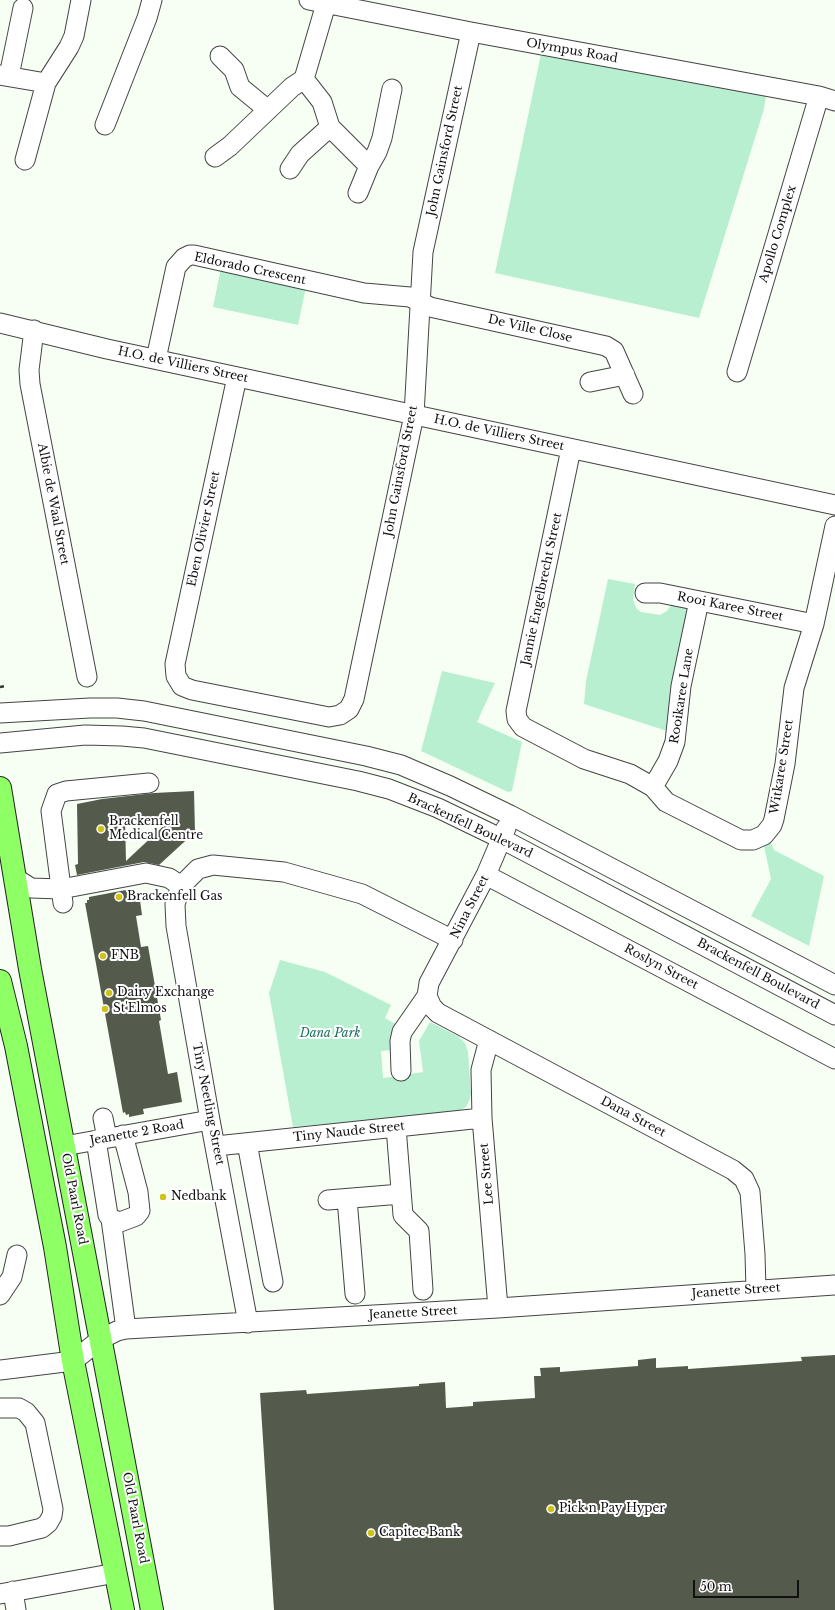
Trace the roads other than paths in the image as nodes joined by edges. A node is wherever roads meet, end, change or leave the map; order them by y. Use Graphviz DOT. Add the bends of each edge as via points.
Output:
graph roads {
  1 [pos="81,0"];
  2 [pos="152,0"];
  3 [pos="318,2"];
  4 [pos="379,7"];
  5 [pos="23,8"];
  6 [pos="471,32"];
  7 [pos="220,56"];
  8 [pos="4,76"];
  9 [pos="304,80"];
  10 [pos="46,83"];
  11 [pos="392,89"];
  12 [pos="827,98"];
  13 [pos="268,110"];
  14 [pos="105,125"];
  15 [pos="330,127"];
  16 [pos="215,157"];
  17 [pos="25,160"];
  18 [pos="369,166"];
  19 [pos="290,169"];
  20 [pos="358,194"];
  21 [pos="420,302"];
  22 [pos="0,323"];
  23 [pos="34,330"];
  24 [pos="156,360"];
  25 [pos="737,372"];
  26 [pos="625,376"];
  27 [pos="237,377"];
  28 [pos="590,382"];
  29 [pos="633,394"];
  30 [pos="414,415"];
  31 [pos="571,449"];
  32 [pos="835,506"];
  33 [pos="835,526"];
  34 [pos="645,593"];
  35 [pos="699,601"];
  36 [pos="814,624"];
  37 [pos="87,677"];
  38 [pos="178,682"];
  39 [pos="0,713"];
  40 [pos="524,727"];
  41 [pos="0,743"];
  42 [pos="149,783"];
  43 [pos="653,787"];
  44 [pos="0,788"];
  45 [pos="510,815"];
  46 [pos="502,839"];
  47 [pos="486,875"];
  48 [pos="15,878"];
  49 [pos="181,886"];
  50 [pos="62,896"];
  51 [pos="453,940"];
  52 [pos="0,981"];
  53 [pos="835,985"];
  54 [pos="427,996"];
  55 [pos="835,1015"];
  56 [pos="489,1040"];
  57 [pos="835,1058"];
  58 [pos="401,1071"];
  59 [pos="103,1118"];
  60 [pos="482,1118"];
  61 [pos="210,1120"];
  62 [pos="396,1127"];
  63 [pos="109,1138"];
  64 [pos="247,1143"];
  65 [pos="64,1146"];
  66 [pos="216,1146"];
  67 [pos="402,1194"];
  68 [pos="111,1219"];
  69 [pos="17,1255"];
  70 [pos="274,1282"];
  71 [pos="835,1285"];
  72 [pos="424,1290"];
  73 [pos="756,1290"];
  74 [pos="355,1294"];
  75 [pos="0,1295"];
  76 [pos="498,1308"];
  77 [pos="248,1323"];
  78 [pos="126,1330"];
  79 [pos="101,1340"];
  80 [pos="73,1362"];
  81 [pos="0,1370"];
  82 [pos="0,1408"];
  83 [pos="0,1536"];
  84 [pos="116,1573"];
  85 [pos="6,1592"];
  86 [pos="152,1607"];
  87 [pos="16,1610"];
  88 [pos="123,1610"];
  1 -- 10 [label="street" via="74,36"];
  2 -- 14 [label="street" via="148,18"];
  3 -- 4 [label="street, Olympus Road"];
  3 -- 9 [label="street"];
  4 -- 6 [label="street, Olympus Road"];
  5 -- 8 [label="street"];
  6 -- 12 [label="street, Olympus Road"];
  6 -- 21 [label="street, John Gainsford Street" via="423,252"];
  7 -- 13 [label="street" via="234,70 240,87"];
  8 -- 10 [label="street"];
  9 -- 13 [label="street" via="292,87"];
  9 -- 15 [label="street" via="322,102"];
  10 -- 17 [label="street"];
  11 -- 18 [label="street" via="382,138"];
  12 -- 25 [label="street, Apollo Complex"];
  13 -- 16 [label="street"];
  15 -- 18 [label="street"];
  15 -- 19 [label="street" via="300,154"];
  18 -- 20 [label="street"];
  21 -- 24 [label="street, Eldorado Crescent" via="410,297 364,293 190,255 176,267"];
  21 -- 26 [label="street, De Ville Close" via="430,307 606,346 614,351"];
  21 -- 30 [label="street, John Gainsford Street"];
  22 -- 23 [label="street, H.O. de Villiers Street"];
  23 -- 24 [label="street, H.O. de Villiers Street"];
  23 -- 37 [label="street, Albie de Waal Street" via="29,370 30,384"];
  24 -- 27 [label="street, H.O. de Villiers Street"];
  26 -- 28 [label="street"];
  26 -- 29 [label="street, De Ville Close"];
  27 -- 30 [label="street, H.O. de Villiers Street"];
  27 -- 38 [label="street, Eben Olivier Street" via="176,664"];
  30 -- 31 [label="street, H.O. de Villiers Street"];
  30 -- 38 [label="street, John Gainsford Street" via="354,699 349,709 340,715 329,717 187,689"];
  31 -- 32 [label="street, H.O. de Villiers Street"];
  31 -- 40 [label="street, Jannie Engelbrecht Street" via="516,711"];
  33 -- 36 [label="street, Witkaree Street"];
  34 -- 35 [label="street, Rooi Karee Street" via="660,593"];
  35 -- 36 [label="street, Rooi Karee Street"];
  35 -- 43 [label="street, Rooikaree Lane" via="681,686 675,742 668,762"];
  36 -- 43 [label="street, Witkaree Street" via="794,688 785,764 774,819 769,831 758,839 741,840 666,802"];
  39 -- 45 [label="street, Brackenfell Boulevard" via="117,708 170,716 401,765"];
  40 -- 43 [label="street, Witkaree Street" via="584,759 630,774"];
  41 -- 46 [label="street, Brackenfell Boulevard" via="85,735 152,740 390,789 438,808"];
  42 -- 50 [label="street" via="57,794 52,811"];
  44 -- 48 [label="main road, Old Paarl Road"];
  45 -- 46 [label="street, Nina Street"];
  45 -- 53 [label="street, Brackenfell Boulevard"];
  46 -- 47 [label="street, Nina Street"];
  46 -- 55 [label="street, Brackenfell Boulevard"];
  47 -- 51 [label="street, Nina Street"];
  47 -- 57 [label="street, Roslyn Street"];
  48 -- 50 [label="street" via="31,888"];
  48 -- 65 [label="main road, Old Paarl Road"];
  49 -- 50 [label="street" via="169,878 146,874"];
  49 -- 51 [label="street" via="198,869 213,864 284,872 362,894"];
  49 -- 61 [label="street, Tiny Neetling Street" via="175,904 176,926"];
  51 -- 54 [label="street, Nina Street" via="430,983"];
  52 -- 80 [label="main road" via="18,1054 55,1247"];
  54 -- 56 [label="street, Dana Street" via="438,1013"];
  54 -- 58 [label="street, Nina Street" via="402,1032"];
  56 -- 60 [label="street, Lee Street" via="481,1070"];
  56 -- 73 [label="street, Dana Street" via="733,1170 744,1179 750,1192"];
  59 -- 63 [label="street"];
  60 -- 62 [label="street, Tiny Naude Street"];
  60 -- 76 [label="street, Lee Street"];
  61 -- 63 [label="street, Jeanette 2 Road"];
  61 -- 66 [label="street, Tiny Neetling Street"];
  62 -- 64 [label="street, Tiny Naude Street"];
  62 -- 67 [label="street"];
  63 -- 65 [label="street, Jeanette 2 Road"];
  63 -- 68 [label="street" via="108,1215"];
  63 -- 68 [label="street" via="138,1192 140,1212 131,1219 120,1222"];
  64 -- 66 [label="street, Tiny Naude Street"];
  64 -- 70 [label="street"];
  65 -- 79 [label="main road, Old Paarl Road"];
  66 -- 77 [label="street, Tiny Neetling Street"];
  67 -- 72 [label="street" via="403,1215 418,1231"];
  67 -- 74 [label="street" via="337,1199"];
  68 -- 78 [label="street"];
  69 -- 75 [label="street" via="12,1277"];
  71 -- 73 [label="street, Jeanette Street"];
  73 -- 76 [label="street, Jeanette Street"];
  76 -- 77 [label="street, Jeanette Street"];
  77 -- 78 [label="street, Jeanette Street"];
  78 -- 79 [label="street, Jeanette Street" via="117,1331"];
  79 -- 80 [label="street, Jeanette Street"];
  79 -- 86 [label="main road, Old Paarl Road"];
  80 -- 81 [label="street"];
  80 -- 84 [label="main road"];
  82 -- 83 [label="street" via="19,1408 35,1423 53,1509 48,1523 42,1528"];
  84 -- 85 [label="street"];
  84 -- 88 [label="main road"];
  85 -- 87 [label="street"];
}
